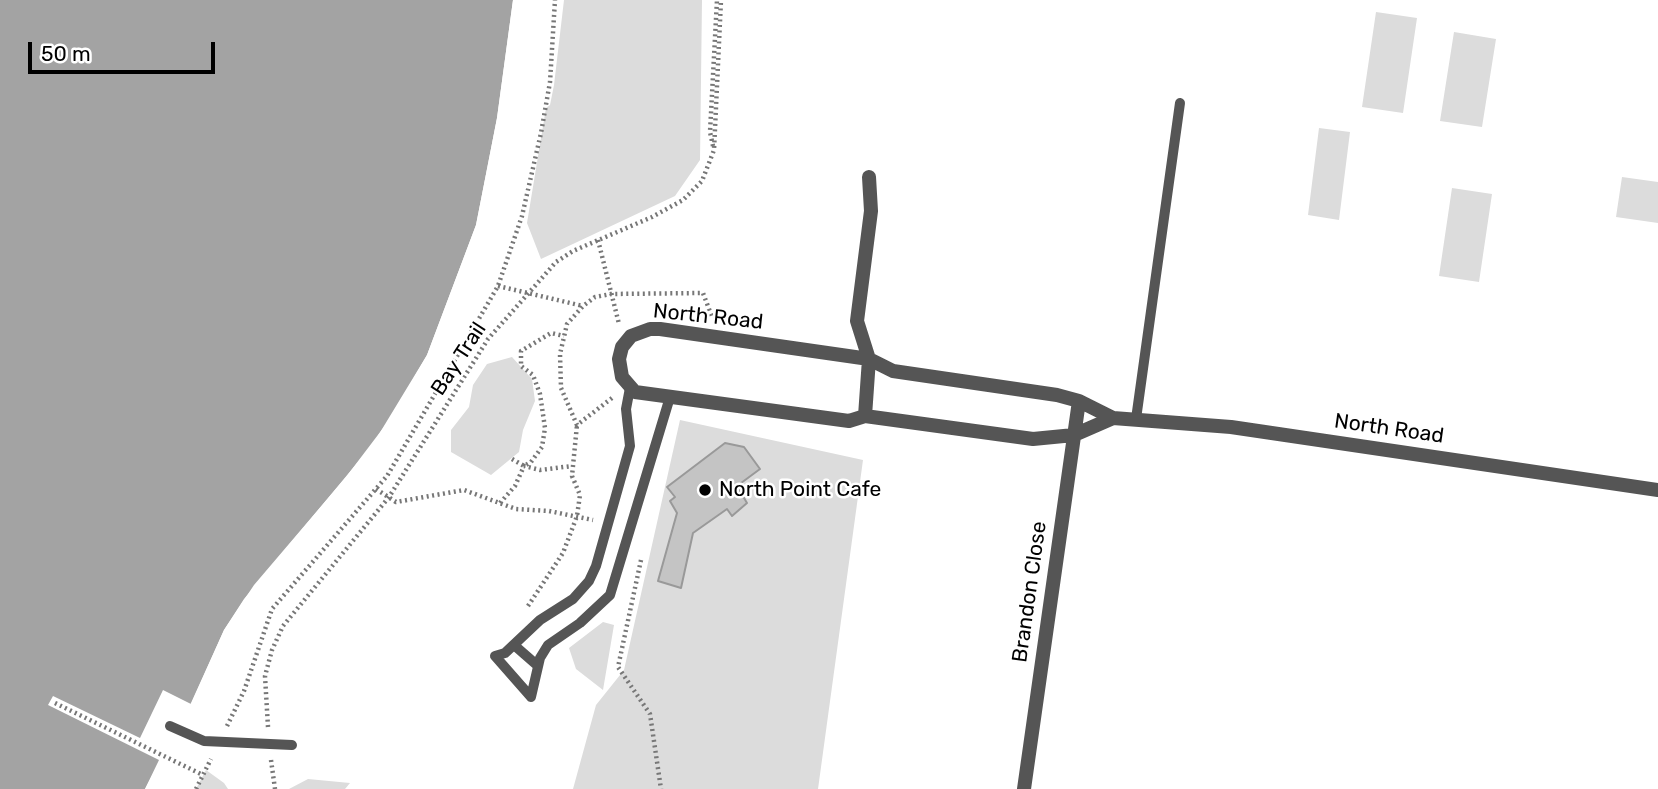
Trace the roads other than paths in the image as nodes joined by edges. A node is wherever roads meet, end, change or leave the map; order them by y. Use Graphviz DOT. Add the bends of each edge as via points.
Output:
graph roads {
  1 [pos="1180,103"];
  2 [pos="869,177"];
  3 [pos="869,359"];
  4 [pos="629,387"];
  5 [pos="670,397"];
  6 [pos="1079,401"];
  7 [pos="865,416"];
  8 [pos="1113,418"];
  9 [pos="1136,419"];
  10 [pos="1074,435"];
  11 [pos="1658,490"];
  12 [pos="514,645"];
  13 [pos="538,666"];
  14 [pos="170,726"];
  15 [pos="292,745"];
  16 [pos="1024,789"];
  1 -- 9 [label="lane"];
  2 -- 3 [label="street" via="871,211 857,321"];
  3 -- 4 [label="street, North Road" via="650,329 625,343 619,366"];
  3 -- 6 [label="street, North Road" via="893,371"];
  3 -- 7 [label="street"];
  4 -- 5 [label="street, North Road"];
  4 -- 12 [label="lane" via="630,446 596,566 580,593 540,620"];
  5 -- 7 [label="street, North Road" via="849,421"];
  5 -- 13 [label="lane" via="610,595 548,645"];
  6 -- 8 [label="street, North Road"];
  6 -- 10 [label="street, Brandon Close"];
  7 -- 10 [label="street, North Road" via="1033,439"];
  8 -- 9 [label="street, North Road"];
  8 -- 10 [label="street, North Road"];
  9 -- 11 [label="street, North Road" via="1231,427"];
  10 -- 16 [label="street, Brandon Close"];
  12 -- 13 [label="lane"];
  12 -- 13 [label="lane" via="495,656 531,697"];
  14 -- 15 [label="lane" via="204,741"];
}
